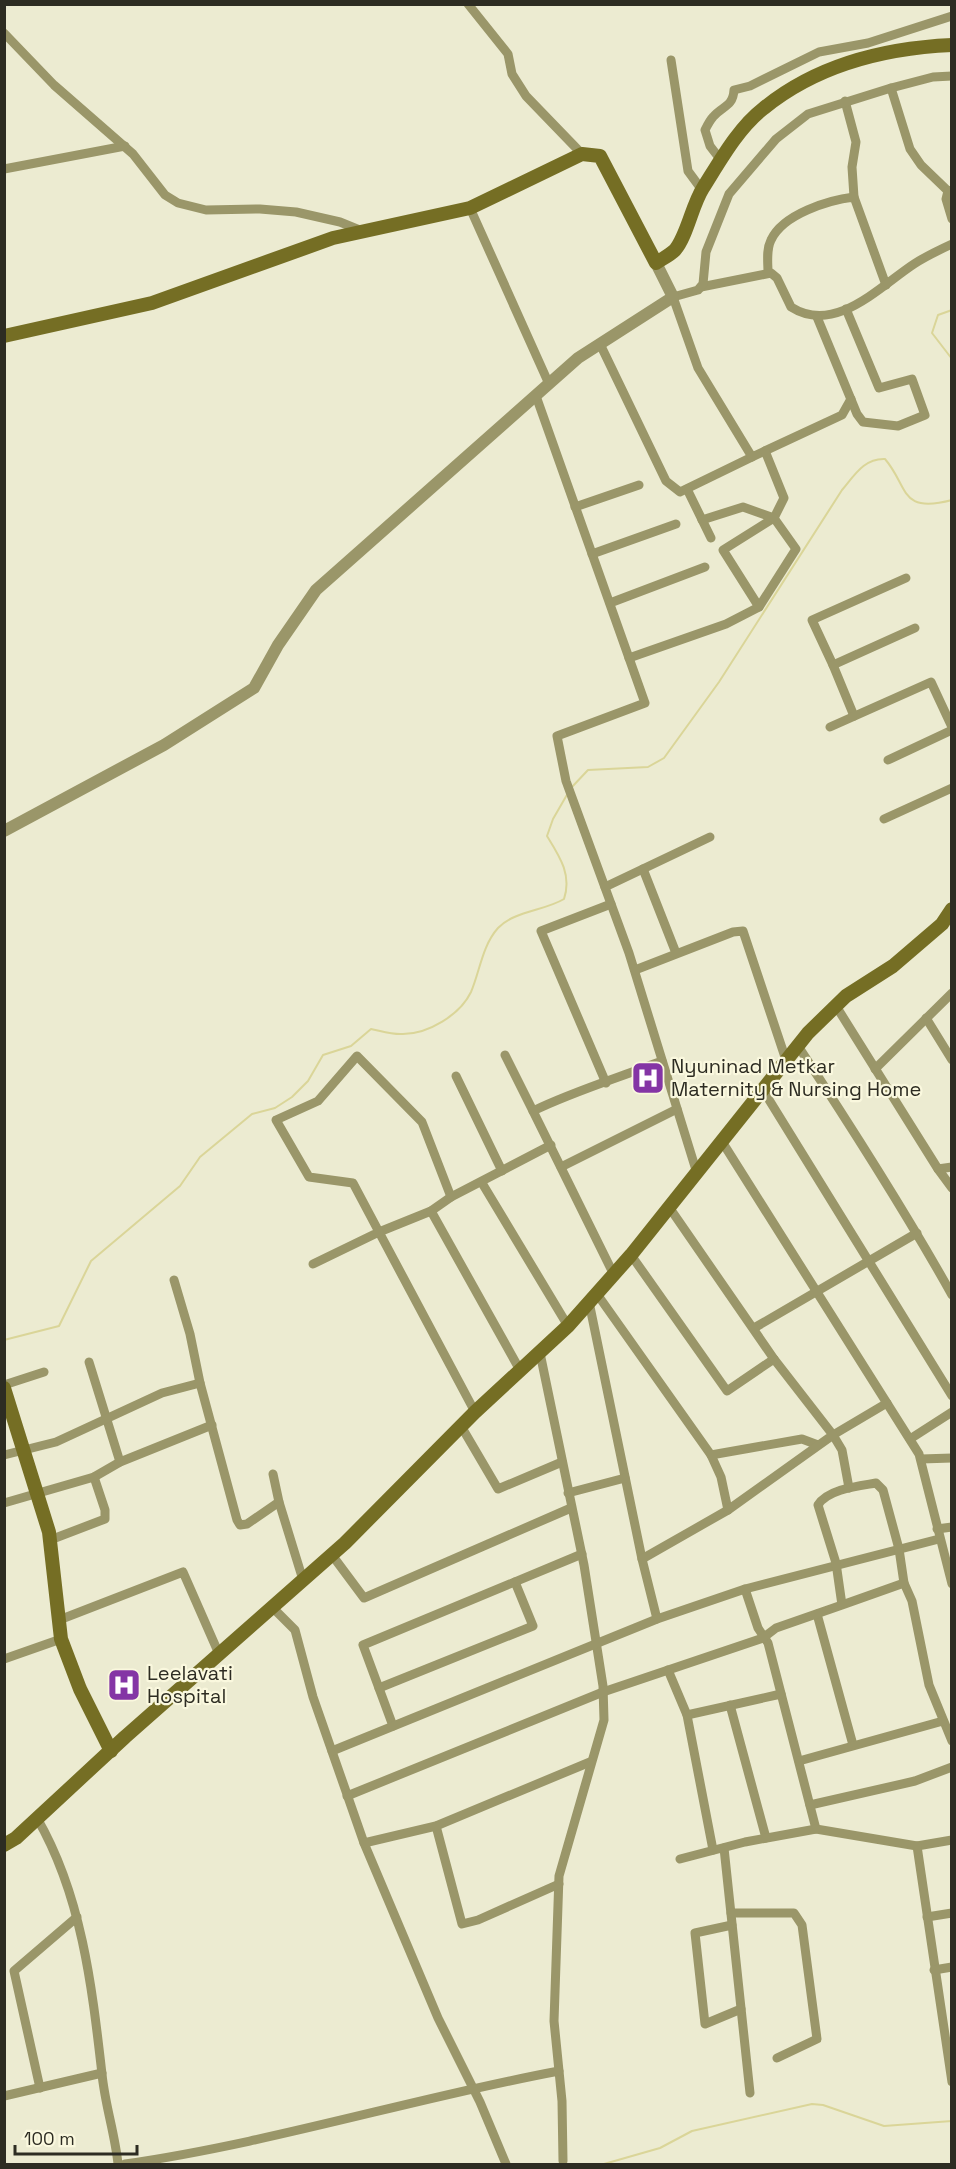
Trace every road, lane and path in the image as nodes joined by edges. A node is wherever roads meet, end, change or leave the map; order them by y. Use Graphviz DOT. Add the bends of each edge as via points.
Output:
graph roads {
  1 [pos="468,4"];
  2 [pos="951,16"];
  3 [pos="4,33"];
  4 [pos="951,45"];
  5 [pos="671,60"];
  6 [pos="951,76"];
  7 [pos="891,88"];
  8 [pos="845,101"];
  9 [pos="125,146"];
  10 [pos="582,154"];
  11 [pos="720,159"];
  12 [pos="4,169"];
  13 [pos="702,190"];
  14 [pos="950,191"];
  15 [pos="854,197"];
  16 [pos="470,208"];
  17 [pos="951,219"];
  18 [pos="362,231"];
  19 [pos="951,244"];
  20 [pos="656,263"];
  21 [pos="768,273"];
  22 [pos="886,285"];
  23 [pos="701,287"];
  24 [pos="673,297"];
  25 [pos="846,309"];
  26 [pos="817,317"];
  27 [pos="4,336"];
  28 [pos="600,344"];
  29 [pos="549,384"];
  30 [pos="536,396"];
  31 [pos="851,399"];
  32 [pos="765,451"];
  33 [pos="752,457"];
  34 [pos="639,485"];
  35 [pos="687,489"];
  36 [pos="576,507"];
  37 [pos="774,518"];
  38 [pos="702,520"];
  39 [pos="676,524"];
  40 [pos="711,538"];
  41 [pos="592,554"];
  42 [pos="705,567"];
  43 [pos="906,579"];
  44 [pos="610,603"];
  45 [pos="759,607"];
  46 [pos="915,628"];
  47 [pos="629,658"];
  48 [pos="832,665"];
  49 [pos="854,716"];
  50 [pos="830,727"];
  51 [pos="951,729"];
  52 [pos="888,760"];
  53 [pos="951,788"];
  54 [pos="884,819"];
  55 [pos="4,831"];
  56 [pos="710,837"];
  57 [pos="643,869"];
  58 [pos="605,887"];
  59 [pos="611,904"];
  60 [pos="951,909"];
  61 [pos="676,953"];
  62 [pos="635,970"];
  63 [pos="951,993"];
  64 [pos="836,1006"];
  65 [pos="926,1018"];
  66 [pos="798,1046"];
  67 [pos="504,1055"];
  68 [pos="786,1060"];
  69 [pos="951,1060"];
  70 [pos="662,1061"];
  71 [pos="875,1069"];
  72 [pos="456,1076"];
  73 [pos="606,1083"];
  74 [pos="764,1090"];
  75 [pos="677,1109"];
  76 [pos="532,1111"];
  77 [pos="721,1140"];
  78 [pos="551,1145"];
  79 [pos="561,1167"];
  80 [pos="951,1167"];
  81 [pos="938,1168"];
  82 [pos="696,1170"];
  83 [pos="501,1171"];
  84 [pos="482,1183"];
  85 [pos="951,1188"];
  86 [pos="451,1197"];
  87 [pos="669,1207"];
  88 [pos="431,1211"];
  89 [pos="378,1232"];
  90 [pos="917,1233"];
  91 [pos="631,1255"];
  92 [pos="869,1261"];
  93 [pos="313,1264"];
  94 [pos="614,1275"];
  95 [pos="174,1280"];
  96 [pos="817,1291"];
  97 [pos="951,1295"];
  98 [pos="593,1298"];
  99 [pos="568,1326"];
  100 [pos="754,1328"];
  101 [pos="540,1353"];
  102 [pos="774,1359"];
  103 [pos="90,1362"];
  104 [pos="44,1371"];
  105 [pos="521,1372"];
  106 [pos="200,1383"];
  107 [pos="4,1386"];
  108 [pos="951,1396"];
  109 [pos="887,1403"];
  110 [pos="475,1412"];
  111 [pos="951,1412"];
  112 [pos="11,1418"];
  113 [pos="106,1418"];
  114 [pos="212,1425"];
  115 [pos="461,1426"];
  116 [pos="833,1435"];
  117 [pos="910,1439"];
  118 [pos="818,1445"];
  119 [pos="23,1449"];
  120 [pos="4,1455"];
  121 [pos="711,1455"];
  122 [pos="951,1458"];
  123 [pos="921,1460"];
  124 [pos="120,1462"];
  125 [pos="562,1462"];
  126 [pos="273,1474"];
  127 [pos="93,1477"];
  128 [pos="625,1478"];
  129 [pos="849,1488"];
  130 [pos="36,1492"];
  131 [pos="568,1493"];
  132 [pos="279,1502"];
  133 [pos="4,1503"];
  134 [pos="571,1508"];
  135 [pos="728,1510"];
  136 [pos="951,1527"];
  137 [pos="937,1528"];
  138 [pos="939,1539"];
  139 [pos="50,1540"];
  140 [pos="899,1549"];
  141 [pos="582,1554"];
  142 [pos="332,1555"];
  143 [pos="642,1559"];
  144 [pos="836,1563"];
  145 [pos="303,1580"];
  146 [pos="515,1582"];
  147 [pos="904,1582"];
  148 [pos="951,1584"];
  149 [pos="745,1589"];
  150 [pos="842,1605"];
  151 [pos="272,1607"];
  152 [pos="818,1614"];
  153 [pos="657,1619"];
  154 [pos="59,1620"];
  155 [pos="763,1638"];
  156 [pos="61,1639"];
  157 [pos="596,1642"];
  158 [pos="219,1654"];
  159 [pos="4,1659"];
  160 [pos="669,1670"];
  161 [pos="379,1688"];
  162 [pos="603,1692"];
  163 [pos="781,1694"];
  164 [pos="730,1706"];
  165 [pos="687,1715"];
  166 [pos="943,1721"];
  167 [pos="393,1726"];
  168 [pos="951,1741"];
  169 [pos="853,1745"];
  170 [pos="111,1751"];
  171 [pos="332,1751"];
  172 [pos="798,1761"];
  173 [pos="590,1762"];
  174 [pos="951,1767"];
  175 [pos="347,1796"];
  176 [pos="810,1805"];
  177 [pos="37,1818"];
  178 [pos="436,1826"];
  179 [pos="816,1829"];
  180 [pos="766,1838"];
  181 [pos="951,1840"];
  182 [pos="364,1843"];
  183 [pos="4,1845"];
  184 [pos="917,1846"];
  185 [pos="724,1848"];
  186 [pos="713,1850"];
  187 [pos="680,1859"];
  188 [pos="559,1884"];
  189 [pos="731,1913"];
  190 [pos="951,1913"];
  191 [pos="76,1917"];
  192 [pos="927,1917"];
  193 [pos="732,1925"];
  194 [pos="951,1967"];
  195 [pos="934,1970"];
  196 [pos="741,2009"];
  197 [pos="948,2022"];
  198 [pos="777,2058"];
  199 [pos="559,2070"];
  200 [pos="102,2073"];
  201 [pos="951,2082"];
  202 [pos="473,2087"];
  203 [pos="40,2088"];
  204 [pos="750,2093"];
  205 [pos="4,2096"];
  206 [pos="563,2162"];
  207 [pos="118,2164"];
  208 [pos="125,2164"];
  209 [pos="506,2164"];
  1 -- 10 [label="street" via="508,54 512,74 526,96"];
  2 -- 11 [label="street" via="868,43 819,52 734,90 733,100 714,115 705,130"];
  3 -- 9 [label="street" via="54,85"];
  4 -- 11 [label="main road" via="919,46 864,57 812,77 763,108"];
  5 -- 13 [label="street" via="688,171"];
  6 -- 7 [label="street"];
  7 -- 8 [label="street"];
  7 -- 14 [label="street" via="910,149 921,165"];
  8 -- 15 [label="street" via="856,142 852,167"];
  8 -- 23 [label="street" via="808,114 776,139 736,185 717,219 706,252"];
  9 -- 12 [label="street"];
  9 -- 18 [label="street" via="165,195 178,203 206,210 296,212"];
  10 -- 16 [label="main road"];
  10 -- 20 [label="main road" via="600,156"];
  11 -- 13 [label="main road"];
  13 -- 20 [label="main road" via="675,250"];
  14 -- 17 [label="street" via="946,199"];
  15 -- 21 [label="street" via="808,209 778,230 767,252"];
  15 -- 22 [label="street"];
  16 -- 18 [label="main road"];
  16 -- 29 [label="street"];
  18 -- 27 [label="main road" via="152,303"];
  19 -- 22 [label="street"];
  20 -- 24 [label="street"];
  21 -- 23 [label="street"];
  21 -- 26 [label="street" via="777,278 791,307"];
  22 -- 25 [label="street"];
  23 -- 24 [label="street"];
  24 -- 28 [label="street"];
  24 -- 33 [label="street" via="698,368"];
  25 -- 26 [label="street"];
  25 -- 31 [label="street" via="879,388 912,379 924,416 898,426 863,422"];
  26 -- 31 [label="street"];
  28 -- 29 [label="street"];
  28 -- 35 [label="street" via="666,481 680,492"];
  29 -- 30 [label="street"];
  30 -- 36 [label="street"];
  30 -- 55 [label="street" via="316,590 254,688 164,746"];
  31 -- 32 [label="street" via="842,415"];
  32 -- 33 [label="street"];
  32 -- 37 [label="street" via="784,498"];
  33 -- 35 [label="street"];
  34 -- 36 [label="street"];
  35 -- 38 [label="street"];
  36 -- 41 [label="street"];
  37 -- 38 [label="street" via="743,507"];
  37 -- 45 [label="street" via="796,549"];
  37 -- 45 [label="street" via="723,550"];
  38 -- 40 [label="street"];
  39 -- 41 [label="street"];
  41 -- 44 [label="street"];
  42 -- 44 [label="street"];
  43 -- 48 [label="street" via="812,620"];
  44 -- 47 [label="street"];
  45 -- 47 [label="street" via="726,624"];
  46 -- 48 [label="street"];
  47 -- 58 [label="street" via="645,703 557,736 566,781"];
  48 -- 49 [label="street"];
  49 -- 50 [label="street"];
  49 -- 51 [label="street" via="931,682"];
  51 -- 52 [label="street"];
  53 -- 54 [label="street"];
  56 -- 57 [label="street"];
  57 -- 58 [label="street"];
  57 -- 61 [label="street"];
  58 -- 59 [label="street"];
  59 -- 62 [label="street"];
  59 -- 73 [label="street" via="541,932"];
  60 -- 64 [label="main road" via="942,924 893,966"];
  61 -- 62 [label="street"];
  61 -- 68 [label="street" via="742,931"];
  62 -- 70 [label="street"];
  63 -- 65 [label="street"];
  64 -- 66 [label="main road"];
  64 -- 71 [label="street"];
  65 -- 69 [label="street"];
  65 -- 71 [label="street"];
  66 -- 68 [label="main road"];
  66 -- 90 [label="street"];
  67 -- 76 [label="street"];
  68 -- 74 [label="main road"];
  70 -- 73 [label="street"];
  70 -- 75 [label="street"];
  71 -- 81 [label="street"];
  72 -- 83 [label="street"];
  73 -- 76 [label="street" via="570,1093"];
  74 -- 77 [label="main road"];
  74 -- 92 [label="street"];
  75 -- 79 [label="street"];
  75 -- 82 [label="street"];
  76 -- 78 [label="street"];
  77 -- 82 [label="main road"];
  77 -- 96 [label="street"];
  78 -- 79 [label="street"];
  78 -- 83 [label="street"];
  79 -- 94 [label="street"];
  80 -- 81 [label="street"];
  81 -- 85 [label="street"];
  82 -- 87 [label="main road"];
  83 -- 84 [label="street"];
  84 -- 86 [label="street"];
  84 -- 99 [label="street"];
  86 -- 88 [label="street"];
  86 -- 89 [label="street" via="422,1122 357,1056 318,1101 276,1120 309,1177 353,1183"];
  87 -- 91 [label="main road"];
  87 -- 100 [label="street"];
  88 -- 89 [label="street"];
  88 -- 105 [label="street"];
  89 -- 93 [label="street"];
  89 -- 110 [label="street"];
  90 -- 92 [label="street"];
  90 -- 97 [label="street"];
  91 -- 94 [label="main road"];
  91 -- 102 [label="street" via="727,1391"];
  92 -- 96 [label="street"];
  92 -- 108 [label="street"];
  94 -- 98 [label="main road"];
  95 -- 106 [label="street"];
  96 -- 100 [label="street"];
  96 -- 109 [label="street"];
  98 -- 99 [label="main road"];
  98 -- 121 [label="street"];
  98 -- 128 [label="street"];
  99 -- 101 [label="main road"];
  100 -- 102 [label="street"];
  101 -- 105 [label="main road"];
  101 -- 125 [label="street"];
  102 -- 116 [label="street"];
  103 -- 113 [label="street"];
  104 -- 107 [label="street"];
  105 -- 110 [label="main road"];
  106 -- 113 [label="street"];
  106 -- 114 [label="street"];
  107 -- 112 [label="main road"];
  109 -- 116 [label="street"];
  109 -- 117 [label="street"];
  110 -- 115 [label="main road"];
  111 -- 117 [label="street"];
  112 -- 119 [label="main road"];
  113 -- 119 [label="street" via="56,1442"];
  113 -- 124 [label="street"];
  114 -- 124 [label="street"];
  114 -- 132 [label="street" via="240,1525"];
  115 -- 125 [label="street" via="498,1489"];
  115 -- 142 [label="main road"];
  116 -- 118 [label="street"];
  116 -- 129 [label="street" via="842,1450"];
  117 -- 123 [label="street"];
  118 -- 121 [label="street" via="802,1439"];
  118 -- 135 [label="street"];
  119 -- 120 [label="street"];
  119 -- 130 [label="main road"];
  121 -- 135 [label="street" via="721,1477"];
  122 -- 123 [label="street"];
  123 -- 137 [label="street"];
  124 -- 127 [label="street"];
  125 -- 131 [label="street"];
  126 -- 132 [label="street"];
  127 -- 130 [label="street"];
  127 -- 139 [label="street" via="105,1519"];
  128 -- 131 [label="street"];
  128 -- 143 [label="street"];
  129 -- 140 [label="street" via="876,1483 883,1490"];
  129 -- 144 [label="street" via="818,1505"];
  130 -- 133 [label="street"];
  130 -- 139 [label="main road"];
  131 -- 134 [label="street"];
  132 -- 145 [label="street"];
  134 -- 141 [label="street"];
  134 -- 142 [label="street" via="364,1598"];
  135 -- 143 [label="street"];
  136 -- 137 [label="street"];
  137 -- 138 [label="street"];
  138 -- 140 [label="street"];
  138 -- 148 [label="street"];
  139 -- 154 [label="main road"];
  140 -- 144 [label="street"];
  140 -- 147 [label="street"];
  141 -- 146 [label="street"];
  141 -- 157 [label="street"];
  142 -- 145 [label="main road"];
  143 -- 153 [label="street"];
  144 -- 149 [label="street"];
  144 -- 150 [label="street"];
  145 -- 151 [label="main road"];
  146 -- 161 [label="street" via="363,1645"];
  146 -- 161 [label="street" via="533,1626"];
  147 -- 150 [label="street"];
  147 -- 166 [label="street" via="912,1601 929,1684"];
  149 -- 153 [label="street"];
  149 -- 155 [label="street"];
  150 -- 152 [label="street"];
  151 -- 158 [label="main road"];
  151 -- 171 [label="street" via="294,1630"];
  152 -- 155 [label="street" via="776,1628"];
  152 -- 169 [label="street"];
  153 -- 157 [label="street"];
  154 -- 156 [label="main road"];
  154 -- 158 [label="street" via="183,1572"];
  155 -- 160 [label="street"];
  155 -- 163 [label="street" via="768,1643"];
  156 -- 159 [label="street"];
  156 -- 170 [label="main road" via="80,1689"];
  157 -- 162 [label="street"];
  157 -- 167 [label="street"];
  158 -- 170 [label="main road"];
  160 -- 162 [label="street"];
  160 -- 165 [label="street"];
  161 -- 167 [label="street"];
  162 -- 173 [label="street" via="604,1720"];
  162 -- 175 [label="street"];
  163 -- 164 [label="street"];
  163 -- 172 [label="street"];
  164 -- 165 [label="street"];
  164 -- 180 [label="street"];
  165 -- 186 [label="street"];
  166 -- 168 [label="street"];
  166 -- 169 [label="street"];
  167 -- 171 [label="street"];
  169 -- 172 [label="street"];
  170 -- 177 [label="main road"];
  171 -- 175 [label="street"];
  172 -- 176 [label="street"];
  173 -- 178 [label="street"];
  173 -- 188 [label="street"];
  174 -- 176 [label="street" via="915,1781"];
  175 -- 182 [label="street"];
  176 -- 179 [label="street"];
  177 -- 183 [label="main road"];
  177 -- 191 [label="street" via="57,1852"];
  178 -- 182 [label="street"];
  178 -- 188 [label="street" via="464,1926"];
  179 -- 180 [label="street"];
  179 -- 184 [label="street"];
  180 -- 185 [label="street"];
  181 -- 184 [label="street"];
  182 -- 202 [label="street" via="438,2018"];
  184 -- 192 [label="street"];
  185 -- 186 [label="street"];
  185 -- 189 [label="street"];
  186 -- 187 [label="street"];
  188 -- 199 [label="street" via="555,2022"];
  189 -- 193 [label="street"];
  189 -- 198 [label="street" via="794,1914 802,1925 817,2039"];
  190 -- 192 [label="street"];
  191 -- 200 [label="street" via="100,2041"];
  191 -- 203 [label="street" via="14,1971"];
  192 -- 195 [label="street"];
  193 -- 196 [label="street"];
  193 -- 196 [label="street" via="695,1933 705,2024"];
  194 -- 195 [label="street"];
  195 -- 197 [label="street"];
  196 -- 204 [label="street"];
  197 -- 201 [label="street"];
  199 -- 202 [label="street"];
  199 -- 206 [label="street"];
  200 -- 203 [label="street"];
  200 -- 207 [label="street"];
  202 -- 208 [label="street" via="192,2155"];
  202 -- 209 [label="street"];
  203 -- 205 [label="street"];
}
